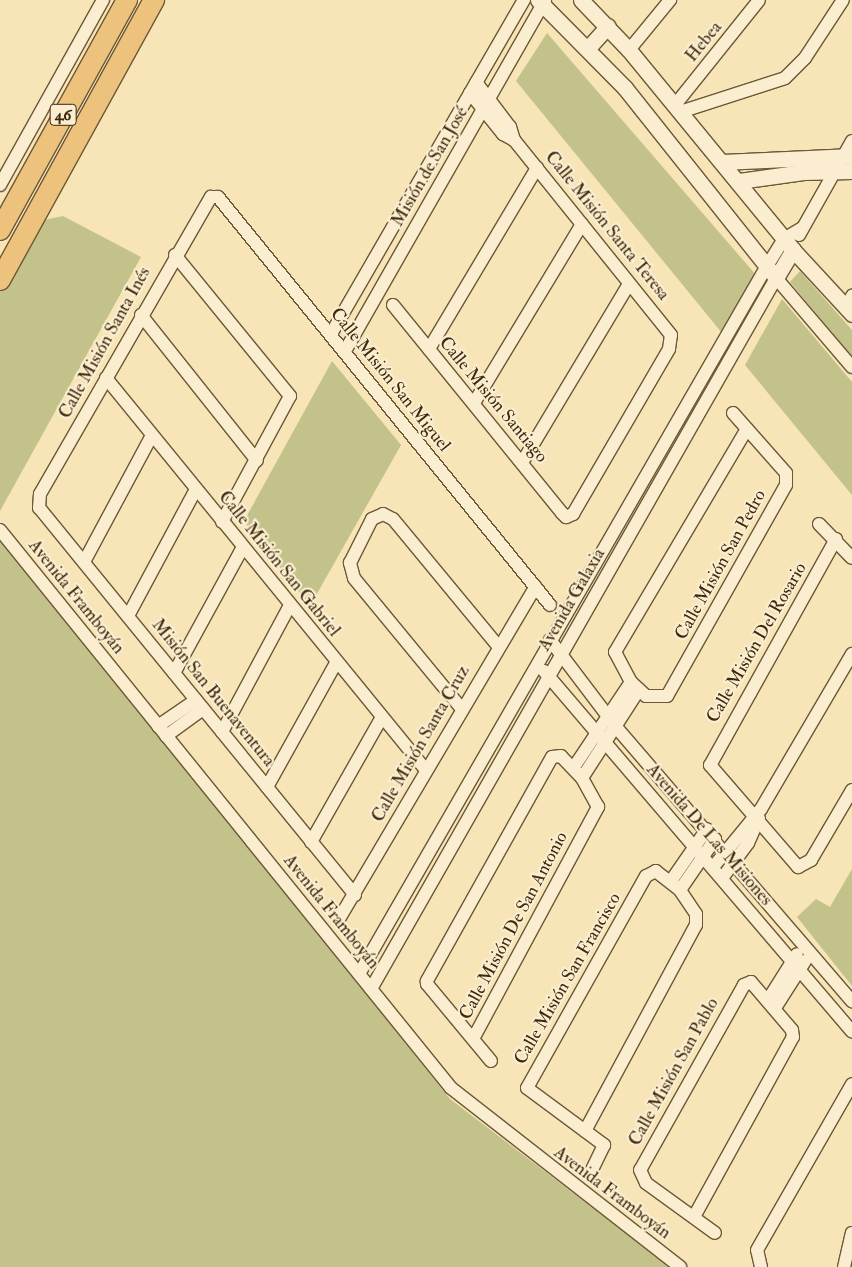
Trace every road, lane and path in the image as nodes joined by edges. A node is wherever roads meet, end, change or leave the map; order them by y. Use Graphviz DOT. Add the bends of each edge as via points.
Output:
graph roads {
  1 [pos="103,0"];
  2 [pos="127,0"];
  3 [pos="154,0"];
  4 [pos="524,0"];
  5 [pos="581,0"];
  6 [pos="670,0"];
  7 [pos="760,0"];
  8 [pos="843,0"];
  9 [pos="542,1"];
  10 [pos="608,26"];
  11 [pos="589,47"];
  12 [pos="629,50"];
  13 [pos="473,88"];
  14 [pos="486,105"];
  15 [pos="678,109"];
  16 [pos="852,141"];
  17 [pos="848,156"];
  18 [pos="722,162"];
  19 [pos="537,168"];
  20 [pos="835,171"];
  21 [pos="852,172"];
  22 [pos="739,181"];
  23 [pos="0,185"];
  24 [pos="216,196"];
  25 [pos="582,224"];
  26 [pos="0,230"];
  27 [pos="788,244"];
  28 [pos="175,255"];
  29 [pos="771,272"];
  30 [pos="0,280"];
  31 [pos="629,284"];
  32 [pos="393,305"];
  33 [pos="850,306"];
  34 [pos="141,315"];
  35 [pos="331,334"];
  36 [pos="429,349"];
  37 [pos="345,351"];
  38 [pos="852,367"];
  39 [pos="106,378"];
  40 [pos="474,403"];
  41 [pos="733,413"];
  42 [pos="747,429"];
  43 [pos="152,435"];
  44 [pos="257,461"];
  45 [pos="523,461"];
  46 [pos="196,489"];
  47 [pos="42,514"];
  48 [pos="566,517"];
  49 [pos="222,522"];
  50 [pos="819,524"];
  51 [pos="0,530"];
  52 [pos="836,539"];
  53 [pos="243,547"];
  54 [pos="852,558"];
  55 [pos="84,562"];
  56 [pos="534,587"];
  57 [pos="290,605"];
  58 [pos="550,605"];
  59 [pos="128,616"];
  60 [pos="550,640"];
  61 [pos="498,646"];
  62 [pos="852,654"];
  63 [pos="561,658"];
  64 [pos="336,663"];
  65 [pos="537,664"];
  66 [pos="174,673"];
  67 [pos="549,676"];
  68 [pos="634,687"];
  69 [pos="199,704"];
  70 [pos="461,708"];
  71 [pos="381,719"];
  72 [pos="613,723"];
  73 [pos="502,724"];
  74 [pos="162,731"];
  75 [pos="222,732"];
  76 [pos="514,734"];
  77 [pos="603,737"];
  78 [pos="425,769"];
  79 [pos="578,773"];
  80 [pos="267,787"];
  81 [pos="852,790"];
  82 [pos="757,817"];
  83 [pos="711,834"];
  84 [pos="311,842"];
  85 [pos="700,850"];
  86 [pos="726,850"];
  87 [pos="734,861"];
  88 [pos="714,866"];
  89 [pos="723,877"];
  90 [pos="675,885"];
  91 [pos="355,895"];
  92 [pos="339,919"];
  93 [pos="807,948"];
  94 [pos="797,964"];
  95 [pos="359,974"];
  96 [pos="371,990"];
  97 [pos="852,1001"];
  98 [pos="772,1004"];
  99 [pos="852,1031"];
  100 [pos="473,1039"];
  101 [pos="491,1062"];
  102 [pos="851,1089"];
  103 [pos="585,1131"];
  104 [pos="590,1174"];
  105 [pos="695,1215"];
  106 [pos="715,1233"];
  107 [pos="852,1233"];
  108 [pos="680,1267"];
  109 [pos="761,1267"];
  110 [pos="844,1267"];
  1 -- 23 [label="street"];
  2 -- 26 [label="main road, 46"];
  3 -- 30 [label="main road, 46"];
  4 -- 13 [label="street, Misión de San José"];
  5 -- 10 [label="street"];
  6 -- 12 [label="street"];
  7 -- 15 [label="street, Hebea"];
  8 -- 15 [label="street" via="805,58 785,78"];
  9 -- 11 [label="street"];
  9 -- 14 [label="street, Misión de San José"];
  10 -- 11 [label="street"];
  10 -- 12 [label="street"];
  11 -- 29 [label="street"];
  12 -- 15 [label="street"];
  13 -- 14 [label="street, Calle Misión Santa Teresa"];
  13 -- 35 [label="street, Misión de San José"];
  14 -- 19 [label="street, Calle Misión Santa Teresa" via="503,134 514,140"];
  14 -- 37 [label="street, Misión de San José"];
  15 -- 18 [label="street"];
  16 -- 17 [label="street, Avenida Galaxia"];
  17 -- 18 [label="street"];
  17 -- 20 [label="street, Avenida Galaxia"];
  18 -- 22 [label="street"];
  19 -- 25 [label="street, Calle Misión Santa Teresa"];
  19 -- 36 [label="street"];
  20 -- 21 [label="street"];
  20 -- 22 [label="street"];
  20 -- 27 [label="street, Avenida Galaxia" via="802,228"];
  22 -- 27 [label="street"];
  24 -- 28 [label="street, Calle Misión Santa Inés" via="209,199"];
  24 -- 35 [label="street, Calle Misión San Miguel"];
  25 -- 31 [label="street, Calle Misión Santa Teresa"];
  25 -- 40 [label="street"];
  27 -- 29 [label="street, Avenida Galaxia"];
  27 -- 33 [label="street"];
  28 -- 34 [label="street, Calle Misión Santa Inés"];
  28 -- 44 [label="street" via="290,396"];
  29 -- 38 [label="street"];
  29 -- 60 [label="street, Avenida Galaxia"];
  29 -- 63 [label="street, Avenida Galaxia"];
  31 -- 45 [label="street"];
  31 -- 48 [label="street, Calle Misión Santa Teresa" via="671,335 669,349 573,514"];
  32 -- 36 [label="street, Calle Misión Santiago"];
  34 -- 39 [label="street, Calle Misión Santa Inés"];
  34 -- 44 [label="street"];
  35 -- 37 [label="street, Calle Misión San Miguel"];
  36 -- 40 [label="street, Calle Misión Santiago"];
  37 -- 56 [label="street, Calle Misión San Miguel"];
  39 -- 43 [label="street, Calle Misión San Gabriel"];
  39 -- 47 [label="street, Calle Misión Santa Inés" via="40,494"];
  40 -- 45 [label="street, Calle Misión Santiago"];
  41 -- 42 [label="street, Calle Misión San Pedro"];
  42 -- 68 [label="street" via="615,652"];
  42 -- 68 [label="street, Calle Misión San Pedro" via="786,473 786,485 667,696 652,698"];
  43 -- 46 [label="street, Calle Misión San Gabriel"];
  43 -- 55 [label="street"];
  44 -- 49 [label="street"];
  45 -- 48 [label="street, Calle Misión Santiago"];
  46 -- 49 [label="street, Calle Misión San Gabriel"];
  46 -- 59 [label="street"];
  47 -- 55 [label="street, Misión San Buenaventura"];
  49 -- 53 [label="street, Calle Misión San Gabriel"];
  50 -- 52 [label="street"];
  51 -- 74 [label="street, Avenida Framboyán"];
  52 -- 54 [label="street"];
  52 -- 82 [label="street, Calle Misión Del Rosario" via="710,765"];
  53 -- 57 [label="street, Calle Misión San Gabriel"];
  53 -- 66 [label="street"];
  55 -- 59 [label="street, Misión San Buenaventura"];
  56 -- 58 [label="street, Calle Misión San Miguel"];
  56 -- 61 [label="street, Calle Misión Santa Cruz"];
  57 -- 64 [label="street, Calle Misión San Gabriel"];
  57 -- 75 [label="street"];
  59 -- 66 [label="street, Misión San Buenaventura"];
  60 -- 63 [label="street, Avenida De Las Misiones"];
  60 -- 65 [label="street, Avenida Galaxia"];
  61 -- 70 [label="street, Calle Misión Santa Cruz"];
  61 -- 70 [label="street" via="388,516 372,520 353,555 351,572"];
  62 -- 82 [label="street"];
  63 -- 67 [label="street, Avenida Galaxia"];
  63 -- 72 [label="street, Avenida De Las Misiones"];
  64 -- 71 [label="street, Calle Misión San Gabriel"];
  64 -- 80 [label="street"];
  65 -- 67 [label="street, Avenida De Las Misiones"];
  65 -- 73 [label="street, Avenida Galaxia"];
  66 -- 69 [label="street, Misión San Buenaventura"];
  67 -- 76 [label="street, Avenida Galaxia"];
  67 -- 77 [label="street, Avenida De Las Misiones"];
  68 -- 72 [label="street"];
  69 -- 74 [label="street"];
  69 -- 75 [label="street, Misión San Buenaventura"];
  70 -- 78 [label="street, Calle Misión Santa Cruz"];
  71 -- 78 [label="street, Calle Misión San Gabriel"];
  71 -- 84 [label="street"];
  72 -- 77 [label="street"];
  72 -- 83 [label="street, Avenida De Las Misiones"];
  73 -- 76 [label="street"];
  73 -- 95 [label="street, Avenida Galaxia"];
  74 -- 95 [label="street, Avenida Framboyán"];
  75 -- 80 [label="street, Misión San Buenaventura"];
  76 -- 96 [label="street, Avenida Galaxia"];
  77 -- 79 [label="street"];
  77 -- 85 [label="street, Avenida De Las Misiones"];
  78 -- 91 [label="street, Calle Misión Santa Cruz"];
  79 -- 100 [label="street, Calle Misión De San Antonio" via="598,807"];
  79 -- 100 [label="street, Calle Misión De San Antonio" via="561,756 552,757 427,979"];
  80 -- 84 [label="street, Misión San Buenaventura"];
  81 -- 82 [label="street" via="805,866 792,864"];
  82 -- 86 [label="street"];
  82 -- 87 [label="street"];
  83 -- 85 [label="street"];
  83 -- 86 [label="street, Avenida De Las Misiones"];
  84 -- 91 [label="street, Misión San Buenaventura"];
  85 -- 88 [label="street, Avenida De Las Misiones"];
  85 -- 90 [label="street"];
  86 -- 87 [label="street, Avenida De Las Misiones"];
  86 -- 88 [label="street"];
  87 -- 89 [label="street"];
  87 -- 93 [label="street, Avenida De Las Misiones"];
  88 -- 89 [label="street, Avenida De Las Misiones"];
  89 -- 94 [label="street, Avenida De Las Misiones"];
  90 -- 103 [label="street" via="696,914 696,925"];
  90 -- 103 [label="street, Calle Misión San Francisco" via="656,871 646,876 527,1086 530,1093"];
  91 -- 92 [label="street, Calle Misión Santa Cruz"];
  93 -- 94 [label="street"];
  93 -- 97 [label="street, Avenida De Las Misiones"];
  94 -- 98 [label="street"];
  94 -- 99 [label="street, Avenida De Las Misiones"];
  95 -- 96 [label="street, Avenida Framboyán"];
  96 -- 108 [label="street, Avenida Framboyán" via="471,1108"];
  98 -- 105 [label="street, Calle Misión San Pablo" via="792,1030 791,1043"];
  98 -- 105 [label="street, Calle Misión San Pablo" via="756,984 744,984 640,1170 646,1183"];
  100 -- 101 [label="street"];
  102 -- 109 [label="street" via="757,1250"];
  103 -- 104 [label="street, Calle Misión San Francisco" via="604,1145"];
  105 -- 106 [label="street, Calle Misión San Pablo"];
  107 -- 110 [label="street"];
}
